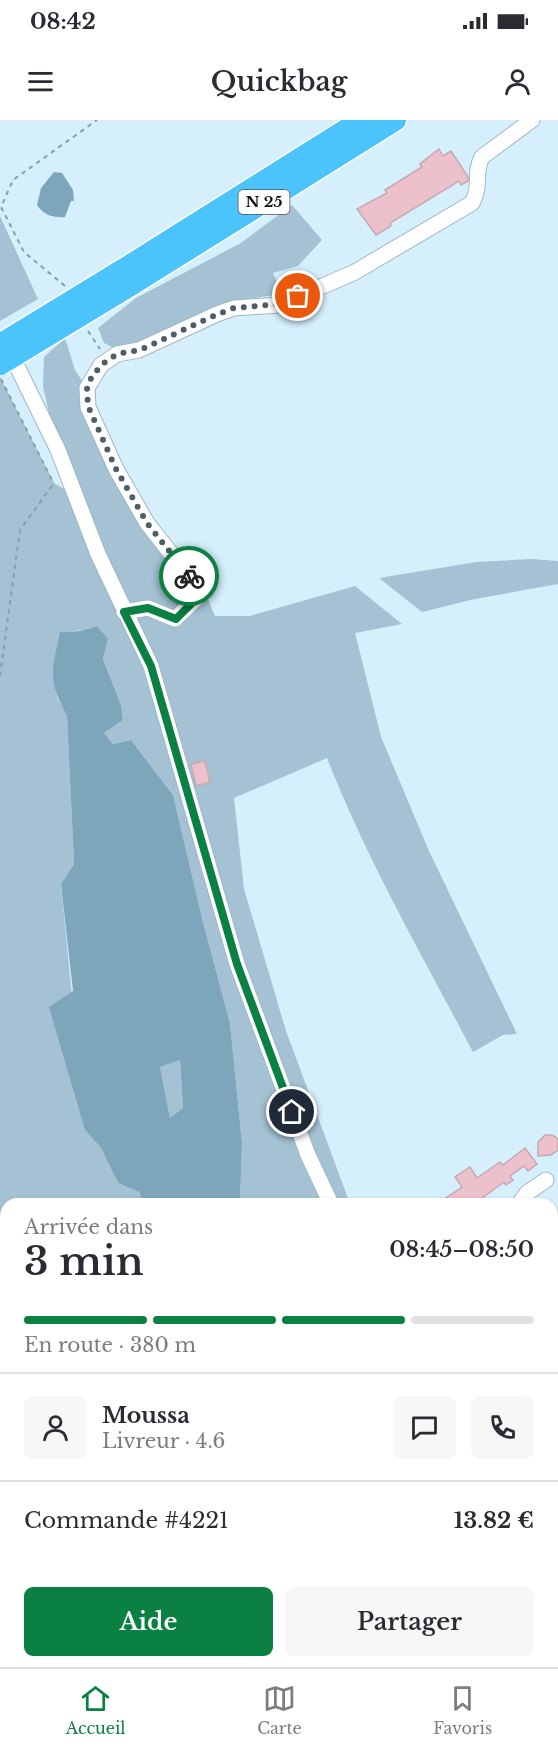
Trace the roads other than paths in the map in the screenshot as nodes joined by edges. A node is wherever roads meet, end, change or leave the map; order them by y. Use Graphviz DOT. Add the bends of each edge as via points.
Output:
graph roads {
  1 [pos="362,120"];
  2 [pos="395,120"];
  3 [pos="532,120"];
  4 [pos="128,277"];
  5 [pos="0,335"];
  6 [pos="0,345"];
  7 [pos="0,364"];
  8 [pos="124,612"];
  9 [pos="546,1180"];
  10 [pos="328,1198"];
  11 [pos="523,1198"];
  1 -- 4 [label="highway, N 25"];
  2 -- 4 [label="highway, N 25"];
  3 -- 8 [label="street" via="482,158 477,166 479,191 472,203 362,268 279,304 234,308 140,350 117,354 101,365 87,388 88,406 116,469 147,523 191,579 197,598 176,619 148,608"];
  4 -- 6 [label="highway, N 25, bridge"];
  4 -- 7 [label="highway, N 25, bridge"];
  5 -- 8 [label="street" via="53,441 61,482"];
  8 -- 10 [label="street" via="151,666 237,964"];
  9 -- 11 [label="street"];
}
